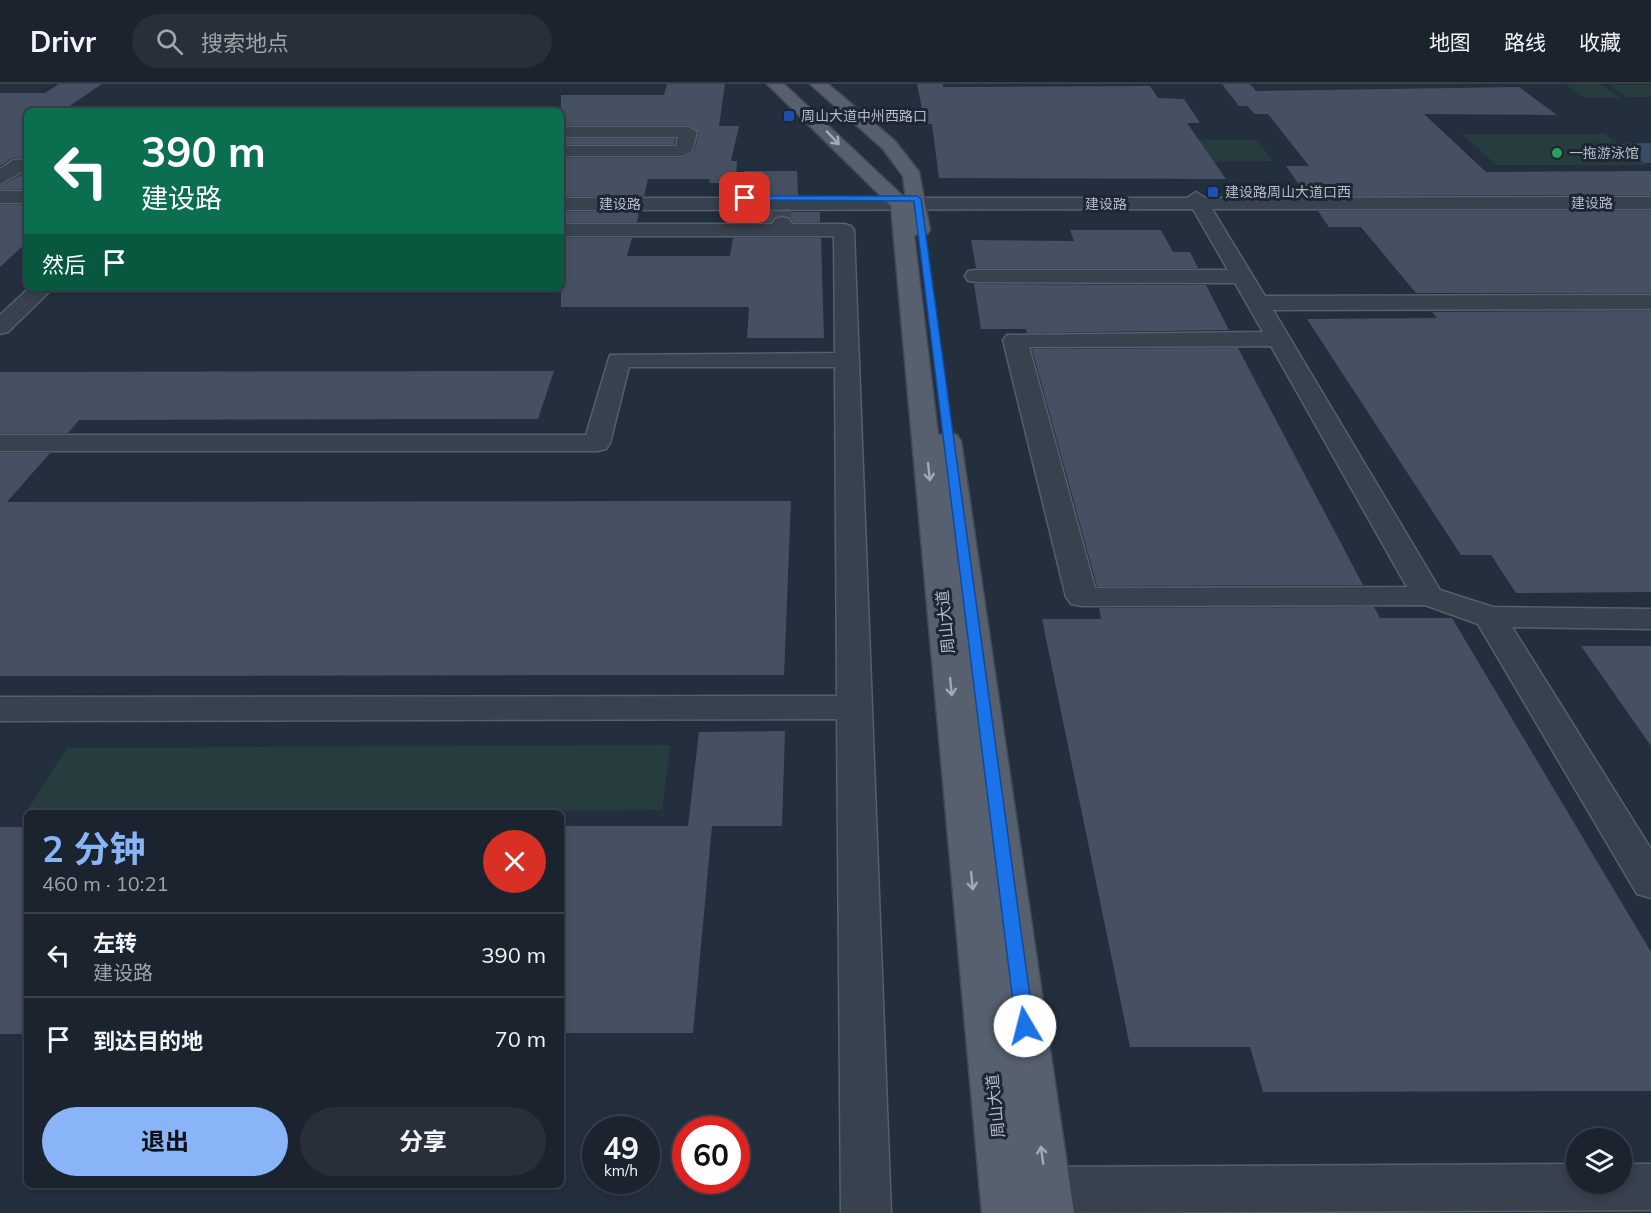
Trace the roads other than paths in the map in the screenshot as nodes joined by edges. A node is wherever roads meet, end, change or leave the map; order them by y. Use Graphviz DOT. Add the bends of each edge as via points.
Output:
graph roads {
  1 [pos="775,84"];
  2 [pos="818,84"];
  3 [pos="564,132"];
  4 [pos="564,151"];
  5 [pos="24,164"];
  6 [pos="0,178"];
  7 [pos="0,197"];
  8 [pos="24,197"];
  9 [pos="1651,197"];
  10 [pos="564,198"];
  11 [pos="1197,201"];
  12 [pos="907,202"];
  13 [pos="1651,203"];
  14 [pos="0,204"];
  15 [pos="24,204"];
  16 [pos="564,204"];
  17 [pos="782,213"];
  18 [pos="564,230"];
  19 [pos="976,276"];
  20 [pos="1242,277"];
  21 [pos="39,291"];
  22 [pos="1651,302"];
  23 [pos="1257,303"];
  24 [pos="0,327"];
  25 [pos="1278,339"];
  26 [pos="847,360"];
  27 [pos="0,443"];
  28 [pos="1428,596"];
  29 [pos="1490,617"];
  30 [pos="1651,619"];
  31 [pos="855,708"];
  32 [pos="0,709"];
  33 [pos="1651,883"];
  34 [pos="1651,1187"];
  35 [pos="1034,1206"];
  36 [pos="866,1213"];
  1 -- 12 [label="main road, one-way"];
  2 -- 12 [label="main road, 周山大道" via="889,145 912,176"];
  3 -- 4 [label="street" via="688,132 683,151"];
  5 -- 6 [label="street"];
  7 -- 8 [label="street"];
  9 -- 11 [label="street, 建设路"];
  10 -- 17 [label="street, 建设路"];
  11 -- 12 [label="street, 建设路"];
  11 -- 13 [label="street, 建设路"];
  11 -- 20 [label="street"];
  12 -- 17 [label="street, 建设路"];
  12 -- 35 [label="main road, 周山大道, one-way"];
  35 -- 12 [label="main road, 周山大道, one-way"];
  14 -- 15 [label="street"];
  16 -- 17 [label="street, 建设路"];
  17 -- 18 [label="street"];
  17 -- 26 [label="street" via="844,230"];
  19 -- 20 [label="street"];
  20 -- 23 [label="street"];
  21 -- 24 [label="street"];
  22 -- 23 [label="street"];
  23 -- 25 [label="street"];
  25 -- 28 [label="street"];
  25 -- 28 [label="street" via="1015,340 1082,597"];
  26 -- 27 [label="street" via="619,360 597,443"];
  26 -- 31 [label="street"];
  28 -- 29 [label="street"];
  29 -- 30 [label="street"];
  29 -- 33 [label="street"];
  31 -- 32 [label="street"];
  31 -- 36 [label="street"];
  34 -- 35 [label="street"];
}
